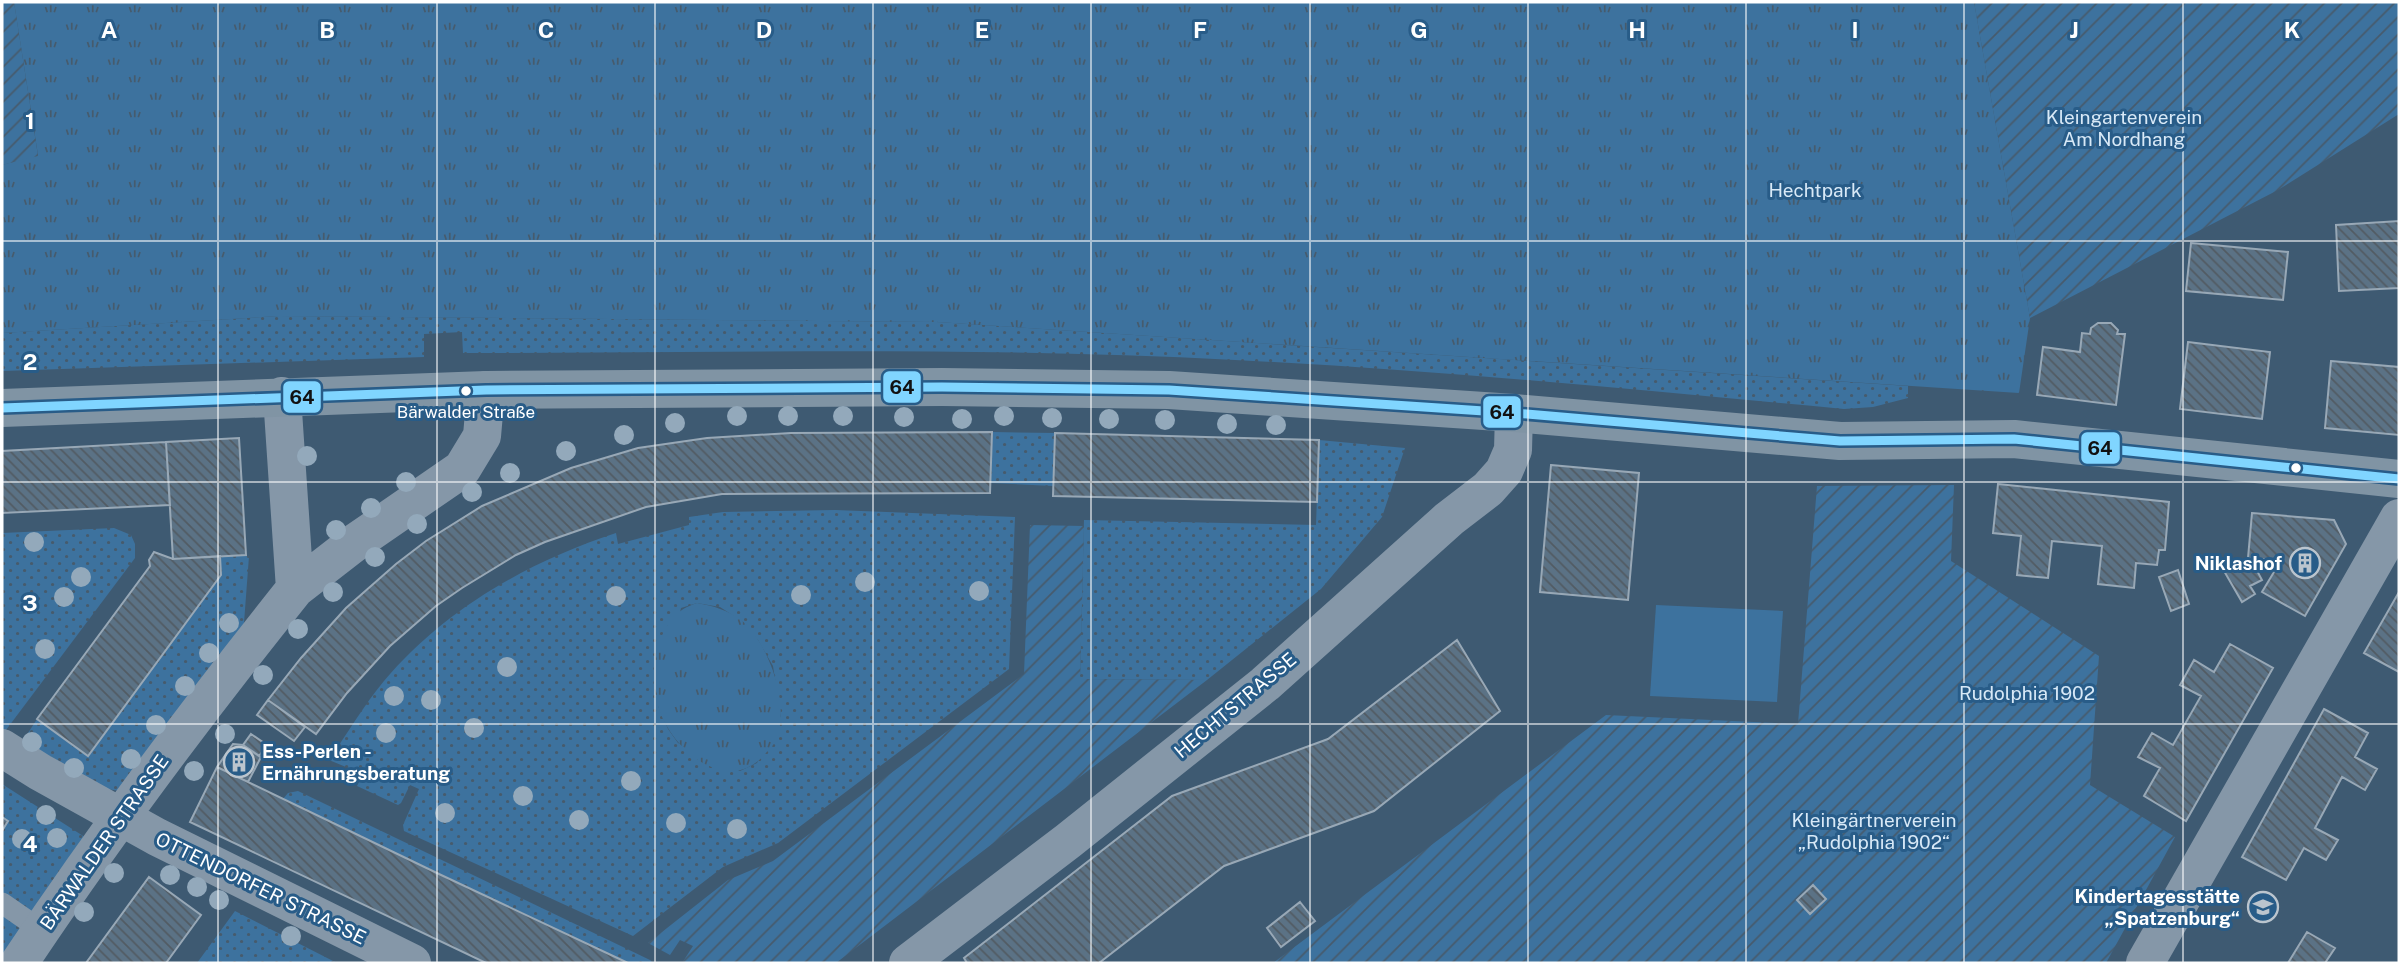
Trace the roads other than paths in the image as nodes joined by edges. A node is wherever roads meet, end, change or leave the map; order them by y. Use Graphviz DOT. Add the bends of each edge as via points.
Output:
graph roads {
  1 [pos="486,390"];
  2 [pos="282,396"];
  3 [pos="2,408"];
  4 [pos="1514,413"];
  5 [pos="2399,479"];
  6 [pos="2399,518"];
  7 [pos="295,589"];
  8 [pos="2,748"];
  9 [pos="120,817"];
  10 [pos="2,903"];
  11 [pos="41,930"];
  12 [pos="387,958"];
  13 [pos="19,963"];
  14 [pos="908,963"];
  15 [pos="2145,963"];
  1 -- 2 [label="street"];
  1 -- 4 [label="street" via="1169,390"];
  1 -- 7 [label="street, BÄRWALDER STRASSE" via="482,436 462,469"];
  2 -- 3 [label="street"];
  2 -- 7 [label="street"];
  4 -- 5 [label="street" via="1840,441 2014,439"];
  4 -- 14 [label="street, HECHTSTRASSE" via="1513,450 1504,471 1488,489 1265,684"];
  6 -- 15 [label="street"];
  7 -- 9 [label="street, BÄRWALDER STRASSE"];
  8 -- 9 [label="street, OTTENDORFER STRASSE"];
  9 -- 11 [label="street, BÄRWALDER STRASSE"];
  9 -- 12 [label="street, OTTENDORFER STRASSE"];
  10 -- 11 [label="lane"];
  11 -- 13 [label="street, BÄRWALDER STRASSE"];
}
